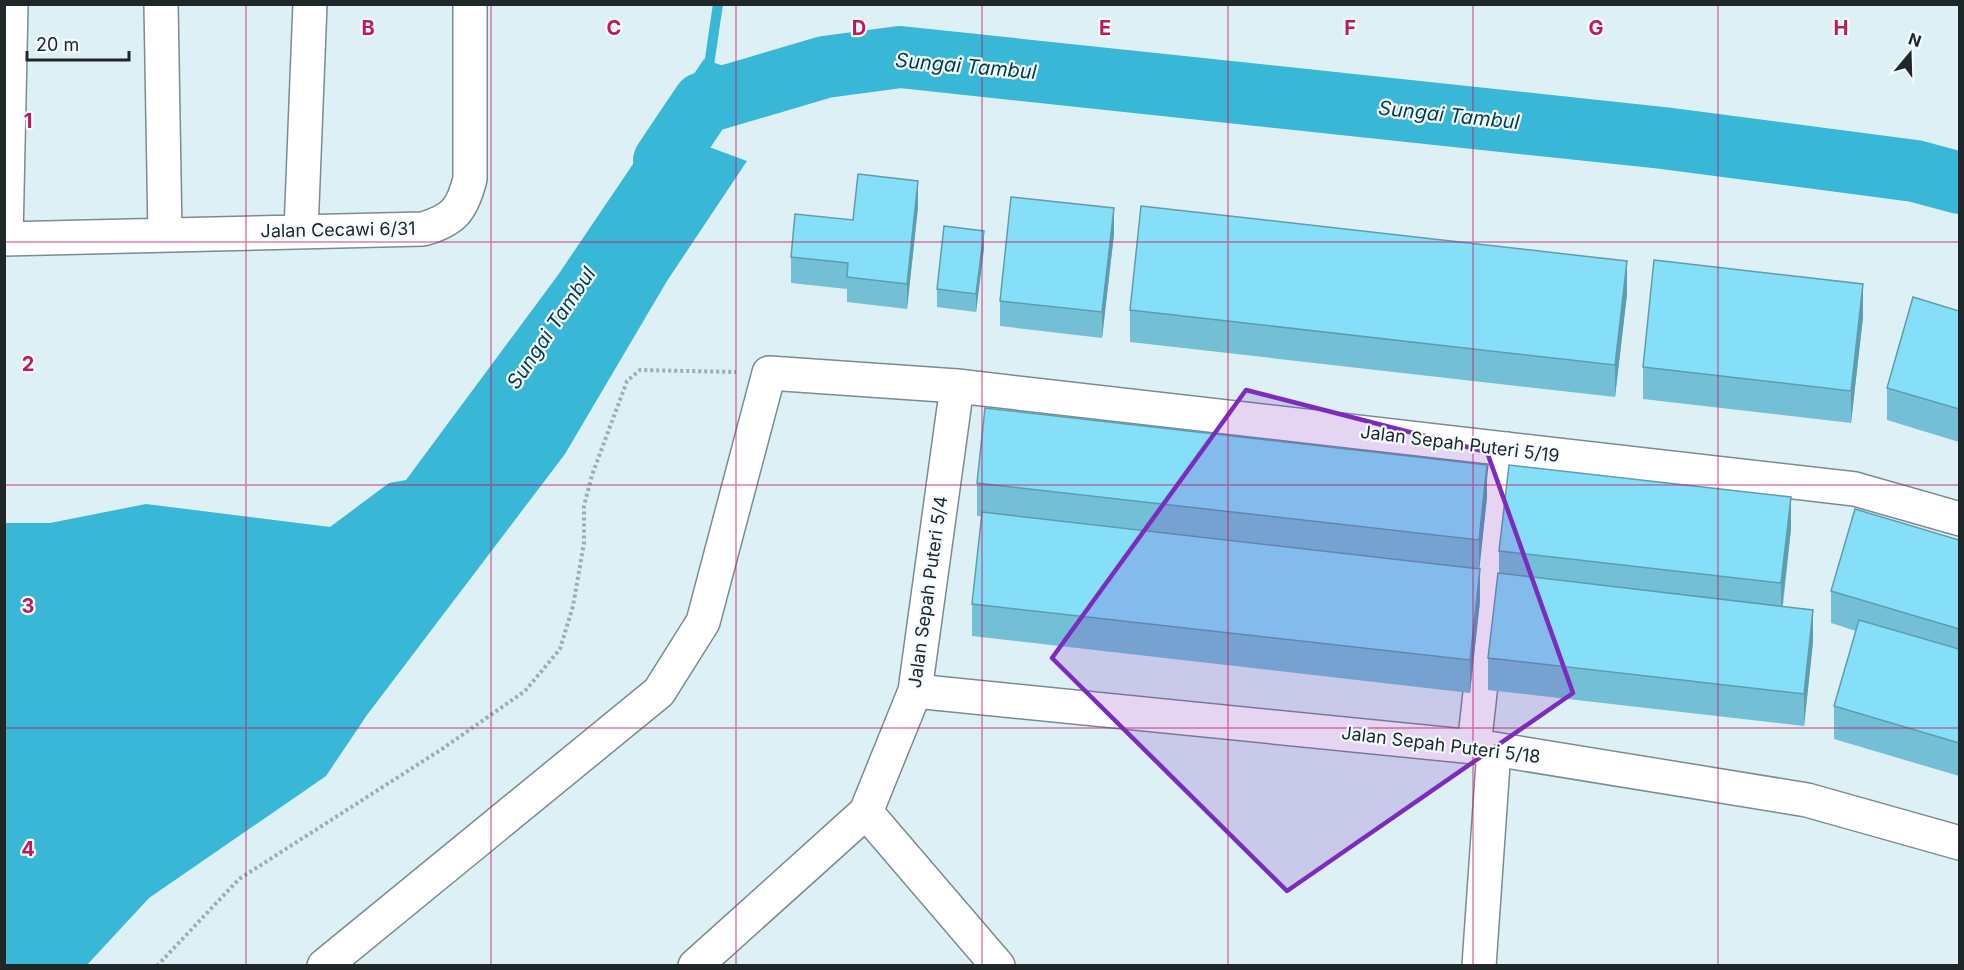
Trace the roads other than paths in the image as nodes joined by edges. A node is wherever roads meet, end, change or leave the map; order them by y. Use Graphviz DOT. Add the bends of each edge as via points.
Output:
graph roads {
  1 [pos="11,4"];
  2 [pos="161,4"];
  3 [pos="310,4"];
  4 [pos="470,4"];
  5 [pos="301,231"];
  6 [pos="165,234"];
  7 [pos="5,239"];
  8 [pos="957,386"];
  9 [pos="1507,450"];
  10 [pos="1959,519"];
  11 [pos="915,691"];
  12 [pos="1484,748"];
  13 [pos="866,812"];
  14 [pos="1959,843"];
  15 [pos="324,966"];
  16 [pos="695,966"];
  17 [pos="998,966"];
  18 [pos="1479,966"];
  1 -- 7 [label="street"];
  2 -- 6 [label="street"];
  3 -- 5 [label="street"];
  4 -- 5 [label="street, Jalan Cecawi 6/31" via="470,180 457,212 442,224 423,229"];
  5 -- 6 [label="street, Jalan Cecawi 6/31"];
  6 -- 7 [label="street, Jalan Cecawi 6/31"];
  8 -- 9 [label="street, Jalan Sepah Puteri 5/19"];
  8 -- 11 [label="street, Jalan Sepah Puteri 5/4"];
  8 -- 15 [label="street, Jalan Sepah Puteri 5/19" via="769,373 703,622 659,692"];
  9 -- 10 [label="street, Jalan Sepah Puteri 5/19" via="1855,489"];
  9 -- 12 [label="street"];
  11 -- 12 [label="street, Jalan Sepah Puteri 5/18"];
  11 -- 13 [label="street, Jalan Sepah Puteri 5/4"];
  12 -- 14 [label="street, Jalan Sepah Puteri 5/18" via="1807,800"];
  12 -- 18 [label="street"];
  13 -- 16 [label="street, Jalan Sepah Puteri 5/4"];
  13 -- 17 [label="street"];
}
